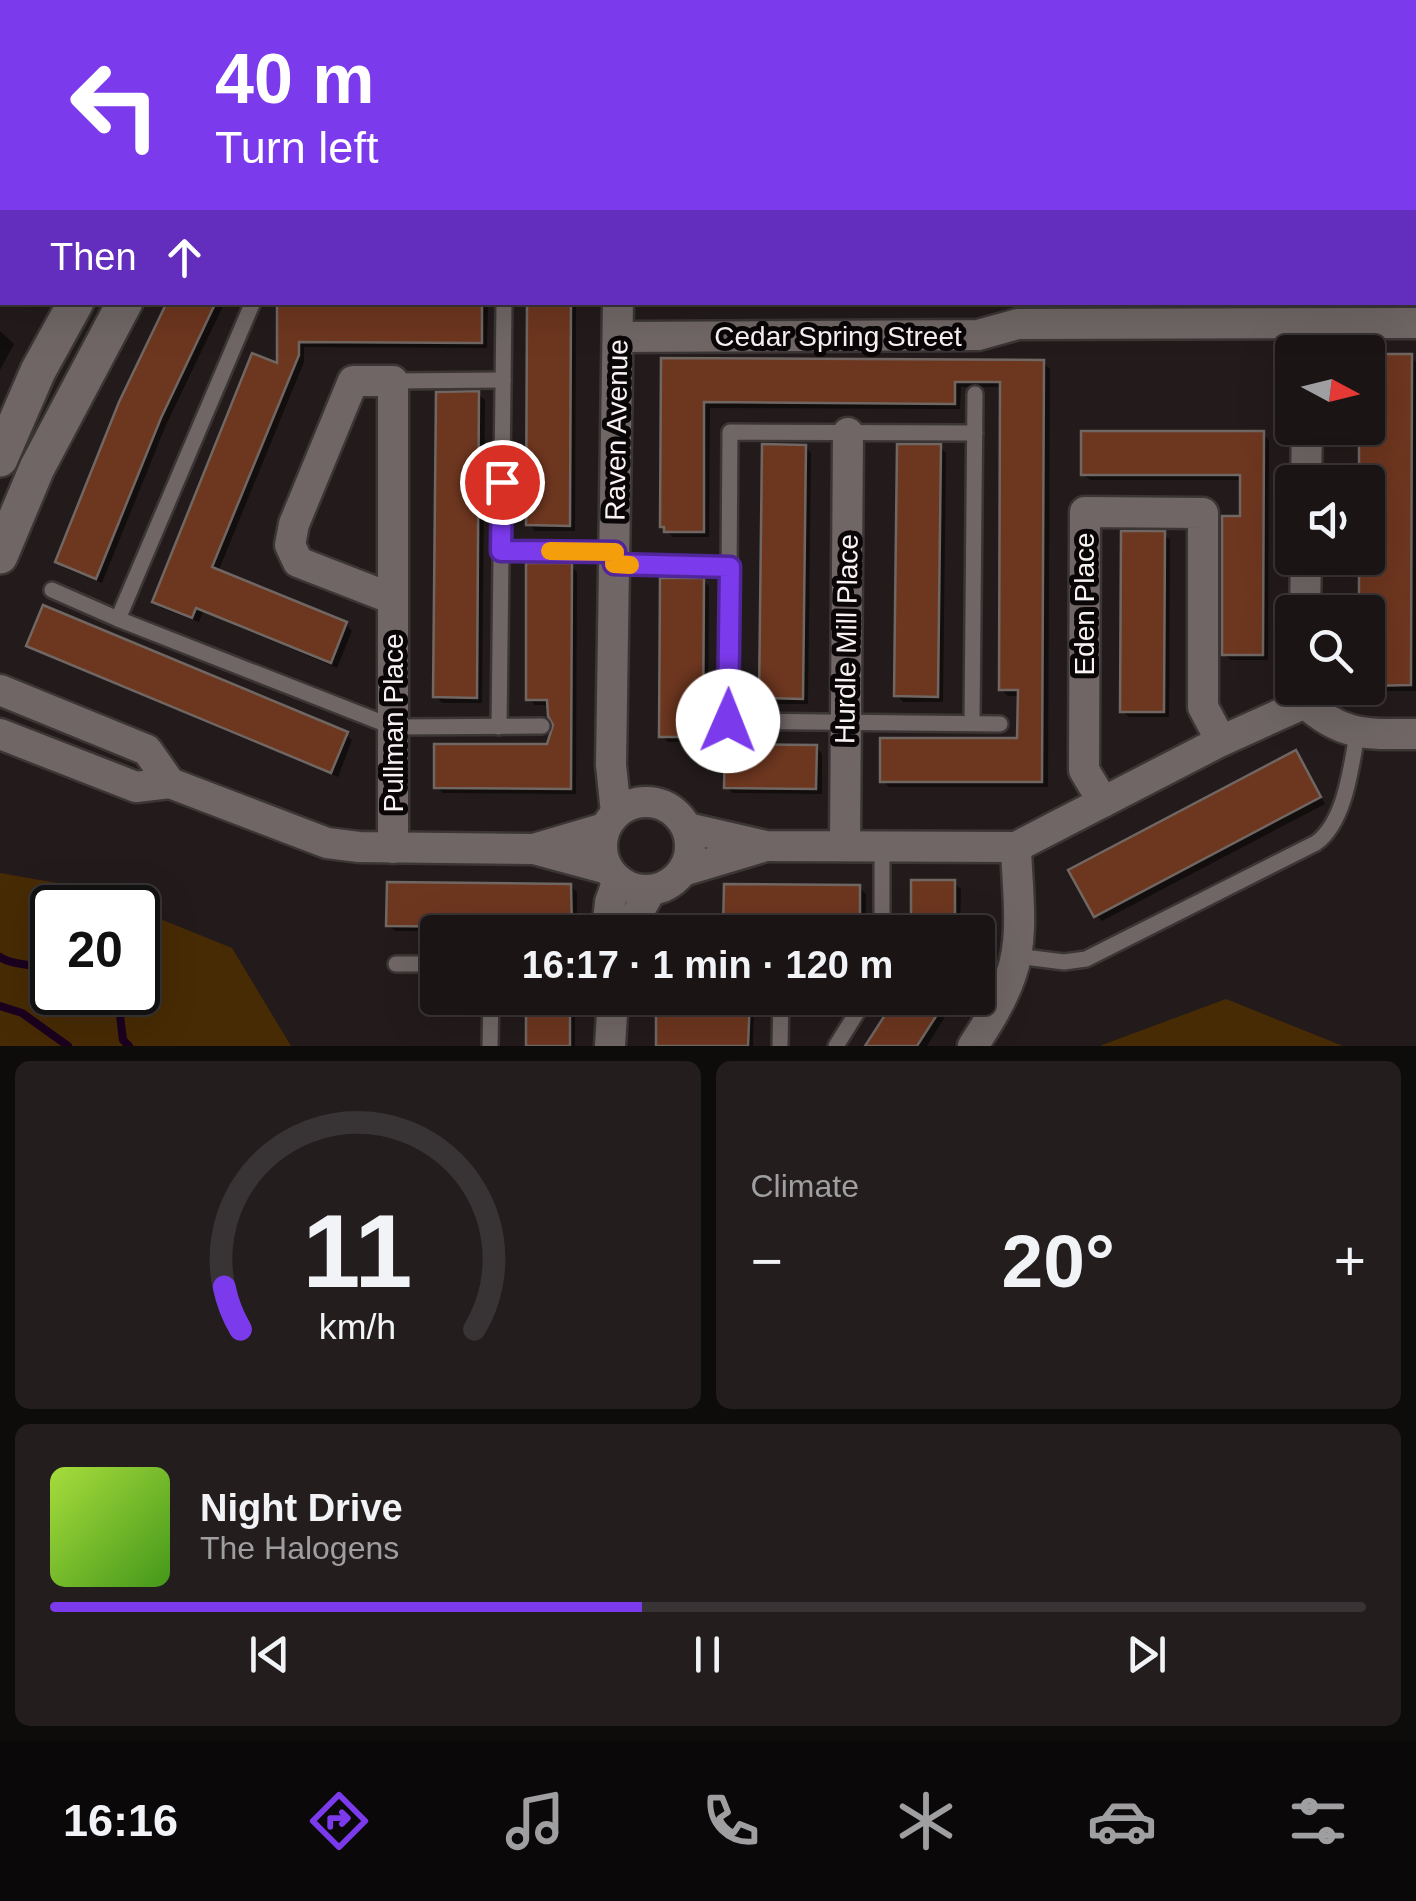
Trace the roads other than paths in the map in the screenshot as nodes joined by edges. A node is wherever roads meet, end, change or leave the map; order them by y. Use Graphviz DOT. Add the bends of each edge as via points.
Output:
graph roads {
  1 [pos="74,305"];
  2 [pos="123,305"];
  3 [pos="251,305"];
  4 [pos="504,305"];
  5 [pos="618,305"];
  6 [pos="1028,313"];
  7 [pos="1156,313"];
  8 [pos="1193,314"];
  9 [pos="1416,323"];
  10 [pos="1293,335"];
  11 [pos="1329,335"];
  12 [pos="618,337"];
  13 [pos="503,380"];
  14 [pos="393,381"];
  15 [pos="975,394"];
  16 [pos="848,433"];
  17 [pos="975,434"];
  18 [pos="0,458"];
  19 [pos="501,551"];
  20 [pos="0,556"];
  21 [pos="614,558"];
  22 [pos="730,567"];
  23 [pos="52,590"];
  24 [pos="392,599"];
  25 [pos="118,619"];
  26 [pos="0,690"];
  27 [pos="1286,705"];
  28 [pos="1314,705"];
  29 [pos="846,721"];
  30 [pos="972,723"];
  31 [pos="1000,724"];
  32 [pos="542,726"];
  33 [pos="393,727"];
  34 [pos="499,727"];
  35 [pos="0,734"];
  36 [pos="1357,734"];
  37 [pos="1416,734"];
  38 [pos="611,738"];
  39 [pos="1221,741"];
  40 [pos="170,783"];
  41 [pos="655,802"];
  42 [pos="1103,802"];
  43 [pos="610,820"];
  44 [pos="688,828"];
  45 [pos="845,844"];
  46 [pos="766,846"];
  47 [pos="882,846"];
  48 [pos="393,848"];
  49 [pos="534,848"];
  50 [pos="1016,848"];
  51 [pos="683,871"];
  52 [pos="613,874"];
  53 [pos="651,890"];
  54 [pos="609,915"];
  55 [pos="637,915"];
  56 [pos="882,915"];
  57 [pos="1016,956"];
  58 [pos="396,964"];
  59 [pos="420,964"];
  60 [pos="491,1015"];
  61 [pos="612,1015"];
  62 [pos="781,1015"];
  63 [pos="855,1015"];
  64 [pos="490,1046"];
  65 [pos="610,1046"];
  66 [pos="780,1046"];
  67 [pos="836,1046"];
  68 [pos="973,1046"];
  1 -- 18 [label="street"];
  2 -- 20 [label="street" via="37,468"];
  3 -- 25 [label="lane"];
  4 -- 13 [label="lane"];
  5 -- 12 [label="street, Raven Avenue"];
  6 -- 7 [label="street, Cedar Spring Street"];
  6 -- 12 [label="street, Cedar Spring Street" via="978,335"];
  7 -- 8 [label="street, Cedar Spring Street"];
  8 -- 10 [label="street, Cedar Spring Street"];
  9 -- 11 [label="street, Cedar Spring Street"];
  12 -- 21 [label="street, Raven Avenue"];
  13 -- 14 [label="lane"];
  13 -- 19 [label="lane"];
  14 -- 24 [label="street, Pullman Place"];
  14 -- 24 [label="street, Pullman Place" via="353,381 290,545 298,562"];
  15 -- 17 [label="lane"];
  16 -- 17 [label="lane"];
  16 -- 22 [label="lane" via="730,432"];
  16 -- 29 [label="street, Hurdle Mill Place"];
  17 -- 30 [label="lane"];
  19 -- 21 [label="lane"];
  19 -- 34 [label="lane"];
  21 -- 22 [label="lane"];
  21 -- 38 [label="street, Raven Avenue"];
  22 -- 29 [label="lane" via="728,721"];
  23 -- 25 [label="lane"];
  24 -- 33 [label="street, Pullman Place"];
  25 -- 33 [label="lane"];
  26 -- 40 [label="street" via="147,750"];
  27 -- 39 [label="street"];
  28 -- 36 [label="street" via="1338,728"];
  29 -- 30 [label="lane"];
  29 -- 45 [label="street, Hurdle Mill Place"];
  30 -- 31 [label="lane"];
  32 -- 34 [label="lane"];
  33 -- 34 [label="lane"];
  33 -- 48 [label="street, Pullman Place"];
  35 -- 40 [label="street" via="136,787"];
  36 -- 37 [label="street"];
  36 -- 57 [label="lane" via="1336,819 1316,843 1086,960"];
  38 -- 41 [label="street"];
  38 -- 43 [label="street, Raven Avenue"];
  39 -- 42 [label="street"];
  39 -- 42 [label="street, Eden Place" via="1202,707 1203,513 1084,512 1084,770"];
  40 -- 48 [label="street" via="327,842"];
  41 -- 43 [label="street" via="640,801"];
  41 -- 44 [label="street"];
  42 -- 50 [label="street"];
  43 -- 49 [label="street"];
  43 -- 52 [label="street" via="603,856"];
  44 -- 46 [label="street"];
  44 -- 51 [label="street"];
  45 -- 46 [label="street"];
  45 -- 47 [label="street"];
  46 -- 51 [label="street"];
  47 -- 50 [label="street"];
  47 -- 56 [label="lane"];
  48 -- 49 [label="street"];
  49 -- 52 [label="street"];
  50 -- 57 [label="street"];
  51 -- 53 [label="street"];
  52 -- 53 [label="street"];
  52 -- 54 [label="street"];
  53 -- 55 [label="street"];
  57 -- 68 [label="street" via="998,1006"];
  58 -- 59 [label="lane"];
  60 -- 64 [label="lane"];
  61 -- 65 [label="street"];
  62 -- 66 [label="lane"];
  63 -- 67 [label="lane"];
}
